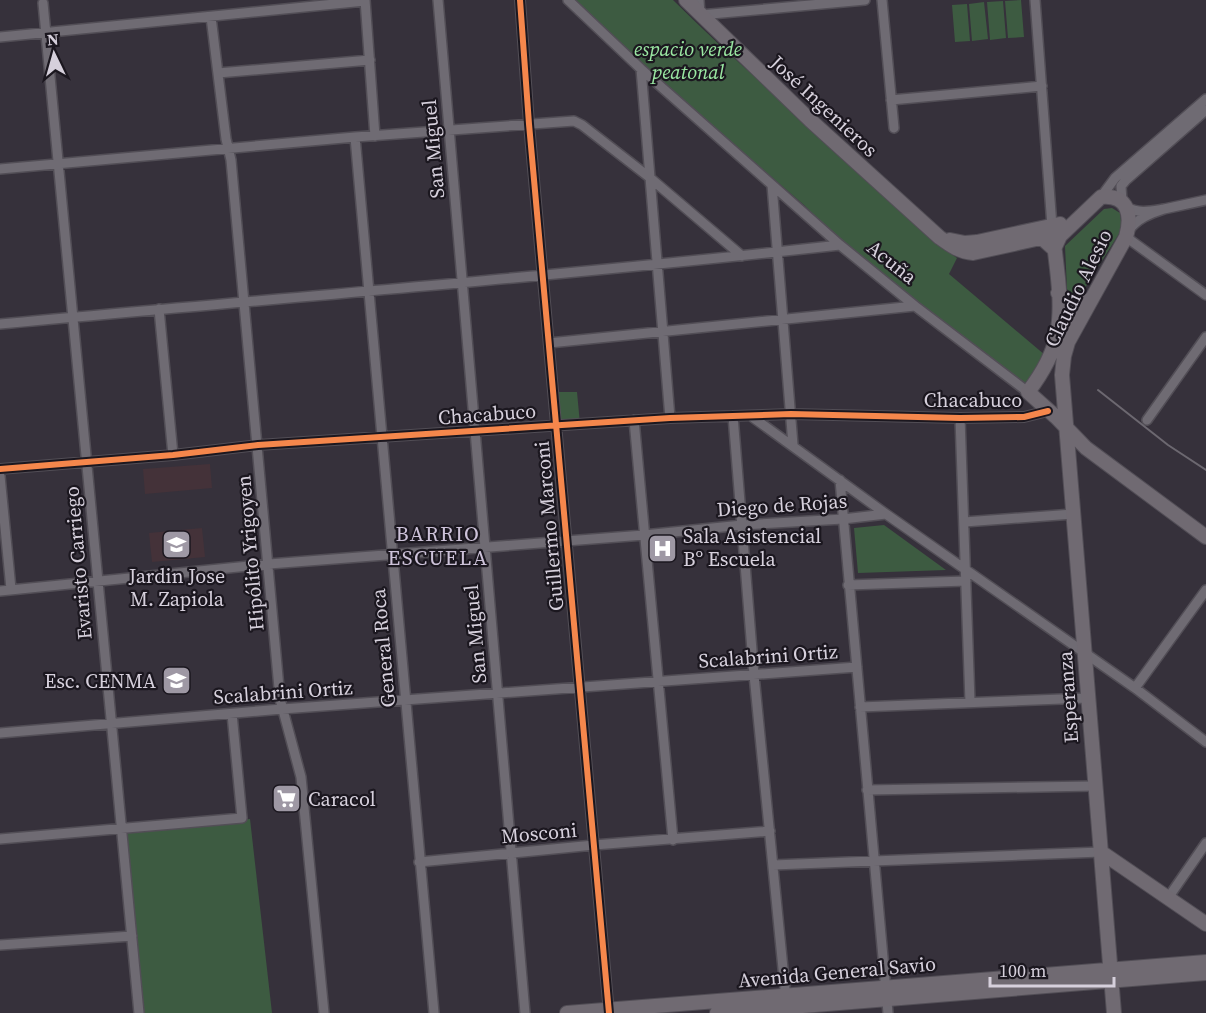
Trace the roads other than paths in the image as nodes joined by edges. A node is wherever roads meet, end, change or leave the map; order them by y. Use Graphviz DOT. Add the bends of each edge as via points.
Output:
graph roads {
  1 [pos="438,0"];
  2 [pos="520,0"];
  3 [pos="568,0"];
  4 [pos="686,0"];
  5 [pos="699,0"];
  6 [pos="866,0"];
  7 [pos="882,0"];
  8 [pos="1035,0"];
  9 [pos="365,1"];
  10 [pos="43,3"];
  11 [pos="700,15"];
  12 [pos="211,17"];
  13 [pos="45,33"];
  14 [pos="0,37"];
  15 [pos="370,60"];
  16 [pos="641,69"];
  17 [pos="218,73"];
  18 [pos="1042,86"];
  19 [pos="1206,99"];
  20 [pos="891,100"];
  21 [pos="1206,110"];
  22 [pos="529,124"];
  23 [pos="894,128"];
  24 [pos="449,131"];
  25 [pos="375,136"];
  26 [pos="355,137"];
  27 [pos="228,149"];
  28 [pos="58,164"];
  29 [pos="0,169"];
  30 [pos="649,177"];
  31 [pos="772,185"];
  32 [pos="1101,197"];
  33 [pos="1206,200"];
  34 [pos="1124,205"];
  35 [pos="1164,209"];
  36 [pos="1082,214"];
  37 [pos="1052,226"];
  38 [pos="1127,234"];
  39 [pos="939,237"];
  40 [pos="840,245"];
  41 [pos="1054,249"];
  42 [pos="778,252"];
  43 [pos="742,256"];
  44 [pos="657,266"];
  45 [pos="543,277"];
  46 [pos="463,284"];
  47 [pos="368,291"];
  48 [pos="1058,293"];
  49 [pos="1206,295"];
  50 [pos="1091,298"];
  51 [pos="245,302"];
  52 [pos="915,306"];
  53 [pos="159,309"];
  54 [pos="74,317"];
  55 [pos="783,319"];
  56 [pos="0,324"];
  57 [pos="663,331"];
  58 [pos="1206,337"];
  59 [pos="549,343"];
  60 [pos="1031,388"];
  61 [pos="1064,395"];
  62 [pos="1048,411"];
  63 [pos="791,414"];
  64 [pos="733,416"];
  65 [pos="751,416"];
  66 [pos="670,418"];
  67 [pos="960,418"];
  68 [pos="634,420"];
  69 [pos="1147,420"];
  70 [pos="556,425"];
  71 [pos="1068,430"];
  72 [pos="476,432"];
  73 [pos="381,436"];
  74 [pos="258,445"];
  75 [pos="793,445"];
  76 [pos="173,454"];
  77 [pos="86,462"];
  78 [pos="0,469"];
  79 [pos="0,476"];
  80 [pos="840,480"];
  81 [pos="1134,483"];
  82 [pos="886,514"];
  83 [pos="1073,514"];
  84 [pos="843,519"];
  85 [pos="964,522"];
  86 [pos="742,525"];
  87 [pos="644,535"];
  88 [pos="1206,537"];
  89 [pos="567,540"];
  90 [pos="485,546"];
  91 [pos="393,554"];
  92 [pos="268,564"];
  93 [pos="965,569"];
  94 [pos="97,581"];
  95 [pos="966,581"];
  96 [pos="849,585"];
  97 [pos="11,589"];
  98 [pos="1206,590"];
  99 [pos="0,591"];
  100 [pos="1085,654"];
  101 [pos="857,667"];
  102 [pos="754,675"];
  103 [pos="658,682"];
  104 [pos="580,688"];
  105 [pos="1135,688"];
  106 [pos="498,693"];
  107 [pos="1088,698"];
  108 [pos="406,700"];
  109 [pos="970,702"];
  110 [pos="860,706"];
  111 [pos="282,710"];
  112 [pos="232,714"];
  113 [pos="111,724"];
  114 [pos="0,733"];
  115 [pos="1206,742"];
  116 [pos="1094,786"];
  117 [pos="867,790"];
  118 [pos="122,829"];
  119 [pos="770,831"];
  120 [pos="0,839"];
  121 [pos="673,840"];
  122 [pos="1206,843"];
  123 [pos="594,845"];
  124 [pos="1101,852"];
  125 [pos="512,853"];
  126 [pos="419,861"];
  127 [pos="874,861"];
  128 [pos="773,866"];
  129 [pos="1167,898"];
  130 [pos="1206,924"];
  131 [pos="132,936"];
  132 [pos="0,945"];
  133 [pos="1206,962"];
  134 [pos="1206,973"];
  135 [pos="1110,976"];
  136 [pos="887,1000"];
  137 [pos="786,1005"];
  138 [pos="609,1011"];
  139 [pos="140,1013"];
  140 [pos="324,1013"];
  141 [pos="434,1013"];
  142 [pos="525,1013"];
  143 [pos="567,1013"];
  144 [pos="717,1013"];
  145 [pos="1114,1013"];
  1 -- 24 [label="street, San Miguel"];
  2 -- 22 [label="street, Guillermo Marconi"];
  3 -- 16 [label="street, Acuña"];
  4 -- 11 [label="main road, José Ingenieros"];
  5 -- 11 [label="street"];
  6 -- 11 [label="street"];
  7 -- 20 [label="street"];
  8 -- 18 [label="street"];
  9 -- 12 [label="street"];
  9 -- 15 [label="street"];
  10 -- 13 [label="street, Evaristo Carriego"];
  11 -- 39 [label="main road, José Ingenieros"];
  12 -- 13 [label="street"];
  12 -- 17 [label="street, Hipólito Yrigoyen"];
  13 -- 14 [label="street"];
  13 -- 28 [label="street, Evaristo Carriego"];
  15 -- 17 [label="street"];
  15 -- 25 [label="street"];
  16 -- 30 [label="street"];
  16 -- 31 [label="street, Acuña"];
  17 -- 27 [label="street, Hipólito Yrigoyen"];
  18 -- 20 [label="street"];
  18 -- 37 [label="street"];
  19 -- 32 [label="street" via="1115,178"];
  20 -- 23 [label="street"];
  21 -- 34 [label="street" via="1133,172 1121,186"];
  22 -- 24 [label="street"];
  22 -- 30 [label="street" via="574,121"];
  22 -- 45 [label="street, Guillermo Marconi"];
  24 -- 25 [label="street"];
  24 -- 46 [label="street, San Miguel"];
  25 -- 26 [label="street"];
  26 -- 27 [label="street"];
  26 -- 47 [label="street, General Roca"];
  27 -- 28 [label="street"];
  27 -- 51 [label="street, Hipólito Yrigoyen"];
  28 -- 29 [label="street"];
  28 -- 54 [label="street, Evaristo Carriego"];
  30 -- 43 [label="street"];
  30 -- 44 [label="street"];
  31 -- 40 [label="street, Acuña"];
  31 -- 42 [label="street"];
  32 -- 34 [label="main road, Claudio Alesio" via="1110,196"];
  32 -- 36 [label="main road"];
  33 -- 35 [label="street"];
  34 -- 35 [label="street" via="1146,212"];
  34 -- 38 [label="main road, Claudio Alesio" via="1129,213"];
  35 -- 38 [label="street" via="1134,223"];
  36 -- 37 [label="main road"];
  36 -- 41 [label="main road" via="1060,236"];
  37 -- 39 [label="main road" via="977,242"];
  37 -- 41 [label="main road"];
  38 -- 49 [label="street"];
  38 -- 50 [label="main road, Claudio Alesio"];
  39 -- 41 [label="main road, José Ingenieros" via="963,252 1036,239 1043,239"];
  40 -- 42 [label="street"];
  40 -- 52 [label="street, Acuña"];
  41 -- 48 [label="main road"];
  42 -- 43 [label="street"];
  42 -- 55 [label="street"];
  43 -- 44 [label="street"];
  44 -- 45 [label="street"];
  44 -- 57 [label="street"];
  45 -- 46 [label="street"];
  45 -- 59 [label="street, Guillermo Marconi"];
  46 -- 47 [label="street"];
  46 -- 72 [label="street, San Miguel"];
  47 -- 51 [label="street"];
  47 -- 73 [label="street, General Roca"];
  48 -- 50 [label="main road" via="1069,305 1076,306"];
  48 -- 60 [label="main road" via="1055,341 1046,366"];
  50 -- 61 [label="main road, Claudio Alesio" via="1065,349"];
  51 -- 53 [label="street"];
  51 -- 74 [label="street, Hipólito Yrigoyen"];
  52 -- 55 [label="street"];
  52 -- 60 [label="street, Acuña"];
  53 -- 54 [label="street"];
  53 -- 76 [label="street"];
  54 -- 56 [label="street"];
  54 -- 77 [label="street, Evaristo Carriego"];
  55 -- 57 [label="street"];
  55 -- 63 [label="street"];
  57 -- 59 [label="street"];
  57 -- 66 [label="street"];
  58 -- 69 [label="street"];
  59 -- 70 [label="street, Guillermo Marconi"];
  60 -- 61 [label="main road" via="1046,382"];
  60 -- 62 [label="main road, Acuña"];
  61 -- 62 [label="main road"];
  61 -- 71 [label="main road, Esperanza"];
  61 -- 81 [label="main road" via="1081,434"];
  62 -- 67 [label="street, Chacabuco" via="1024,417"];
  62 -- 71 [label="main road, Acuña"];
  63 -- 65 [label="street, Chacabuco"];
  63 -- 67 [label="street, Chacabuco"];
  63 -- 75 [label="street"];
  64 -- 65 [label="street, Chacabuco"];
  64 -- 66 [label="street, Chacabuco"];
  64 -- 86 [label="street"];
  65 -- 75 [label="street"];
  66 -- 68 [label="street, Chacabuco"];
  67 -- 85 [label="street"];
  68 -- 70 [label="street, Chacabuco"];
  68 -- 87 [label="street"];
  70 -- 72 [label="street, Chacabuco"];
  70 -- 89 [label="street, Guillermo Marconi"];
  71 -- 81 [label="main road, Acuña"];
  71 -- 83 [label="main road, Esperanza"];
  72 -- 73 [label="street, Chacabuco"];
  72 -- 90 [label="street, San Miguel"];
  73 -- 74 [label="street, Chacabuco"];
  73 -- 91 [label="street, General Roca"];
  74 -- 76 [label="street, Chacabuco"];
  74 -- 92 [label="street, Hipólito Yrigoyen"];
  75 -- 80 [label="street"];
  76 -- 77 [label="street, Chacabuco"];
  77 -- 78 [label="street, Chacabuco"];
  77 -- 94 [label="street, Evaristo Carriego"];
  79 -- 97 [label="street"];
  80 -- 82 [label="street"];
  80 -- 84 [label="street"];
  81 -- 88 [label="main road, Acuña"];
  82 -- 84 [label="street, Diego de Rojas"];
  82 -- 93 [label="street"];
  83 -- 85 [label="street"];
  83 -- 100 [label="main road, Esperanza"];
  84 -- 86 [label="street, Diego de Rojas"];
  84 -- 96 [label="street"];
  85 -- 93 [label="street"];
  86 -- 87 [label="street, Diego de Rojas"];
  86 -- 102 [label="street"];
  87 -- 89 [label="street, Diego de Rojas"];
  87 -- 103 [label="street"];
  89 -- 90 [label="street, Diego de Rojas"];
  89 -- 104 [label="street, Guillermo Marconi"];
  90 -- 91 [label="street, Diego de Rojas"];
  90 -- 106 [label="street, San Miguel"];
  91 -- 92 [label="street, Diego de Rojas"];
  91 -- 108 [label="street, General Roca"];
  92 -- 94 [label="street, Diego de Rojas"];
  92 -- 111 [label="street, Hipólito Yrigoyen"];
  93 -- 95 [label="street"];
  93 -- 100 [label="street"];
  94 -- 97 [label="street, Diego de Rojas"];
  94 -- 113 [label="street, Evaristo Carriego"];
  95 -- 96 [label="street"];
  95 -- 109 [label="street"];
  96 -- 101 [label="street"];
  97 -- 99 [label="street, Diego de Rojas"];
  98 -- 105 [label="street"];
  100 -- 105 [label="street"];
  100 -- 107 [label="main road, Esperanza"];
  101 -- 102 [label="street, Scalabrini Ortiz"];
  101 -- 110 [label="street"];
  102 -- 103 [label="street, Scalabrini Ortiz"];
  102 -- 119 [label="street"];
  103 -- 104 [label="street, Scalabrini Ortiz"];
  103 -- 121 [label="street"];
  104 -- 106 [label="street, Scalabrini Ortiz"];
  104 -- 123 [label="street, Guillermo Marconi"];
  105 -- 115 [label="street"];
  106 -- 108 [label="street, Scalabrini Ortiz"];
  106 -- 125 [label="street, San Miguel"];
  107 -- 109 [label="street"];
  107 -- 116 [label="main road, Esperanza"];
  108 -- 111 [label="street, Scalabrini Ortiz"];
  108 -- 126 [label="street, General Roca"];
  109 -- 110 [label="street"];
  110 -- 117 [label="street"];
  111 -- 112 [label="street, Scalabrini Ortiz"];
  111 -- 140 [label="street, Hipólito Yrigoyen" via="301,777"];
  112 -- 113 [label="street, Scalabrini Ortiz"];
  112 -- 118 [label="street" via="242,818"];
  113 -- 114 [label="street, Scalabrini Ortiz"];
  113 -- 118 [label="street, Evaristo Carriego"];
  116 -- 117 [label="street"];
  116 -- 124 [label="main road, Esperanza"];
  117 -- 127 [label="street"];
  118 -- 120 [label="street"];
  118 -- 131 [label="street, Evaristo Carriego"];
  119 -- 121 [label="street, Mosconi"];
  119 -- 128 [label="street"];
  121 -- 123 [label="street, Mosconi"];
  122 -- 129 [label="street"];
  123 -- 125 [label="street, Mosconi"];
  123 -- 138 [label="street, Guillermo Marconi"];
  124 -- 127 [label="street"];
  124 -- 129 [label="main road"];
  124 -- 135 [label="main road, Esperanza"];
  125 -- 126 [label="street, Mosconi"];
  125 -- 142 [label="street, San Miguel"];
  126 -- 141 [label="street, General Roca"];
  127 -- 128 [label="street"];
  127 -- 136 [label="street"];
  128 -- 137 [label="street"];
  129 -- 130 [label="main road"];
  131 -- 132 [label="street"];
  131 -- 139 [label="street, Evaristo Carriego"];
  133 -- 135 [label="main road"];
  134 -- 135 [label="main road"];
  135 -- 136 [label="main road, Avenida General Savio"];
  135 -- 145 [label="main road, Esperanza"];
  136 -- 137 [label="main road, Avenida General Savio"];
  137 -- 138 [label="main road, Avenida General Savio"];
  137 -- 144 [label="main road, Avenida General Savio"];
  138 -- 143 [label="main road, Avenida General Savio"];
}
